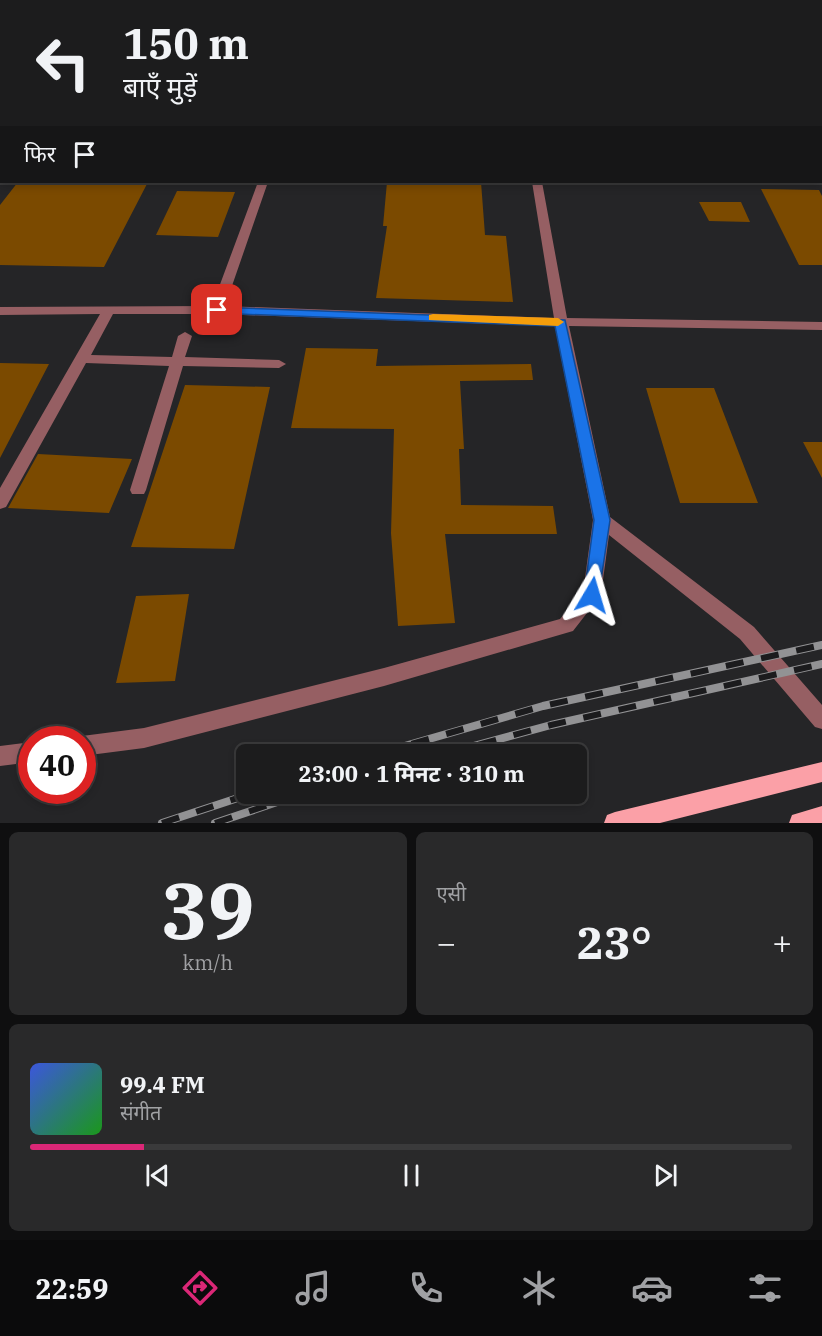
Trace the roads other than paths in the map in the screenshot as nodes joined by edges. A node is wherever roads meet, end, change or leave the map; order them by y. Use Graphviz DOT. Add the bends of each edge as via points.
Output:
graph roads {
  1 [pos="263,183"];
  2 [pos="537,183"];
  3 [pos="217,310"];
  4 [pos="0,311"];
  5 [pos="108,312"];
  6 [pos="561,322"];
  7 [pos="822,326"];
  8 [pos="184,336"];
  9 [pos="82,359"];
  10 [pos="179,361"];
  11 [pos="279,364"];
  12 [pos="138,490"];
  13 [pos="0,503"];
  14 [pos="602,520"];
  15 [pos="822,720"];
  16 [pos="96,744"];
  17 [pos="18,754"];
  18 [pos="0,756"];
  19 [pos="822,772"];
  20 [pos="822,817"];
  21 [pos="615,823"];
  22 [pos="800,823"];
  1 -- 3 [label="street"];
  2 -- 6 [label="street"];
  3 -- 5 [label="street"];
  3 -- 6 [label="street"];
  4 -- 5 [label="street"];
  5 -- 9 [label="street"];
  6 -- 7 [label="street"];
  6 -- 14 [label="street"];
  8 -- 10 [label="street"];
  9 -- 10 [label="street"];
  9 -- 13 [label="street"];
  10 -- 11 [label="street"];
  10 -- 12 [label="street"];
  14 -- 15 [label="street" via="747,633"];
  14 -- 16 [label="street" via="592,595 566,625 384,677 144,738"];
  17 -- 18 [label="street"];
  19 -- 21 [label="main road"];
  20 -- 22 [label="main road"];
}
